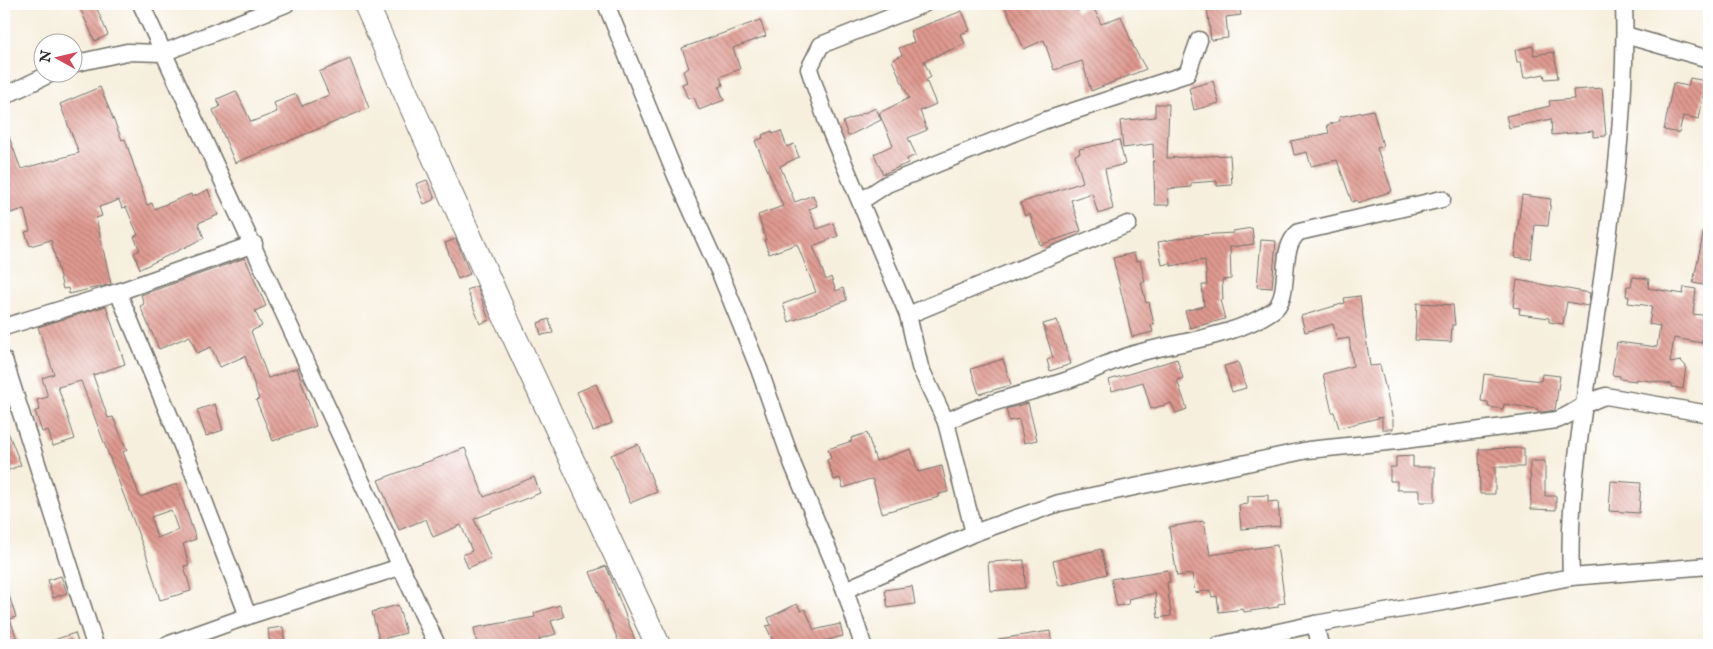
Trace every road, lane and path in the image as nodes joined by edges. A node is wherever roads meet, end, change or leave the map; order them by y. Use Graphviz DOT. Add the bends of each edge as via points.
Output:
graph roads {
  1 [pos="141,4"];
  2 [pos="286,4"];
  3 [pos="368,4"];
  4 [pos="606,4"];
  5 [pos="924,4"];
  6 [pos="1624,4"];
  7 [pos="1625,35"];
  8 [pos="1200,40"];
  9 [pos="163,53"];
  10 [pos="1709,59"];
  11 [pos="82,62"];
  12 [pos="33,82"];
  13 [pos="4,96"];
  14 [pos="1442,199"];
  15 [pos="861,201"];
  16 [pos="1128,224"];
  17 [pos="254,244"];
  18 [pos="118,292"];
  19 [pos="908,314"];
  20 [pos="4,328"];
  21 [pos="4,360"];
  22 [pos="1584,407"];
  23 [pos="1709,414"];
  24 [pos="946,422"];
  25 [pos="974,533"];
  26 [pos="1709,566"];
  27 [pos="400,567"];
  28 [pos="1571,577"];
  29 [pos="845,590"];
  30 [pos="248,616"];
  31 [pos="1315,624"];
  32 [pos="95,645"];
  33 [pos="167,645"];
  34 [pos="437,645"];
  35 [pos="658,645"];
  36 [pos="863,645"];
  37 [pos="1219,645"];
  38 [pos="1320,645"];
  1 -- 9 [label="street"];
  2 -- 9 [label="street"];
  3 -- 35 [label="main road" via="508,323"];
  4 -- 29 [label="street" via="676,176 724,282 793,465"];
  5 -- 15 [label="street" via="821,46 809,69 829,128"];
  6 -- 7 [label="street"];
  7 -- 10 [label="street"];
  7 -- 22 [label="street" via="1615,174"];
  8 -- 15 [label="street" via="1187,74 1043,122 887,184"];
  9 -- 11 [label="street" via="127,52"];
  9 -- 17 [label="street"];
  12 -- 13 [label="street"];
  14 -- 24 [label="street" via="1299,232 1291,238 1287,251 1280,301 1274,310 1258,318 1227,331 1136,353 1068,380 970,409"];
  15 -- 19 [label="street"];
  16 -- 19 [label="street"];
  17 -- 18 [label="street"];
  17 -- 27 [label="street"];
  18 -- 20 [label="street"];
  18 -- 30 [label="street"];
  19 -- 24 [label="street" via="920,367"];
  21 -- 32 [label="street"];
  22 -- 23 [label="street" via="1606,396"];
  22 -- 25 [label="street" via="1557,420 1308,450 1058,503"];
  22 -- 28 [label="street" via="1570,536"];
  24 -- 25 [label="street"];
  25 -- 29 [label="street"];
  26 -- 28 [label="street"];
  27 -- 30 [label="street"];
  27 -- 34 [label="street"];
  28 -- 31 [label="street"];
  29 -- 36 [label="street"];
  30 -- 33 [label="street"];
  31 -- 37 [label="street"];
  31 -- 38 [label="street"];
}
